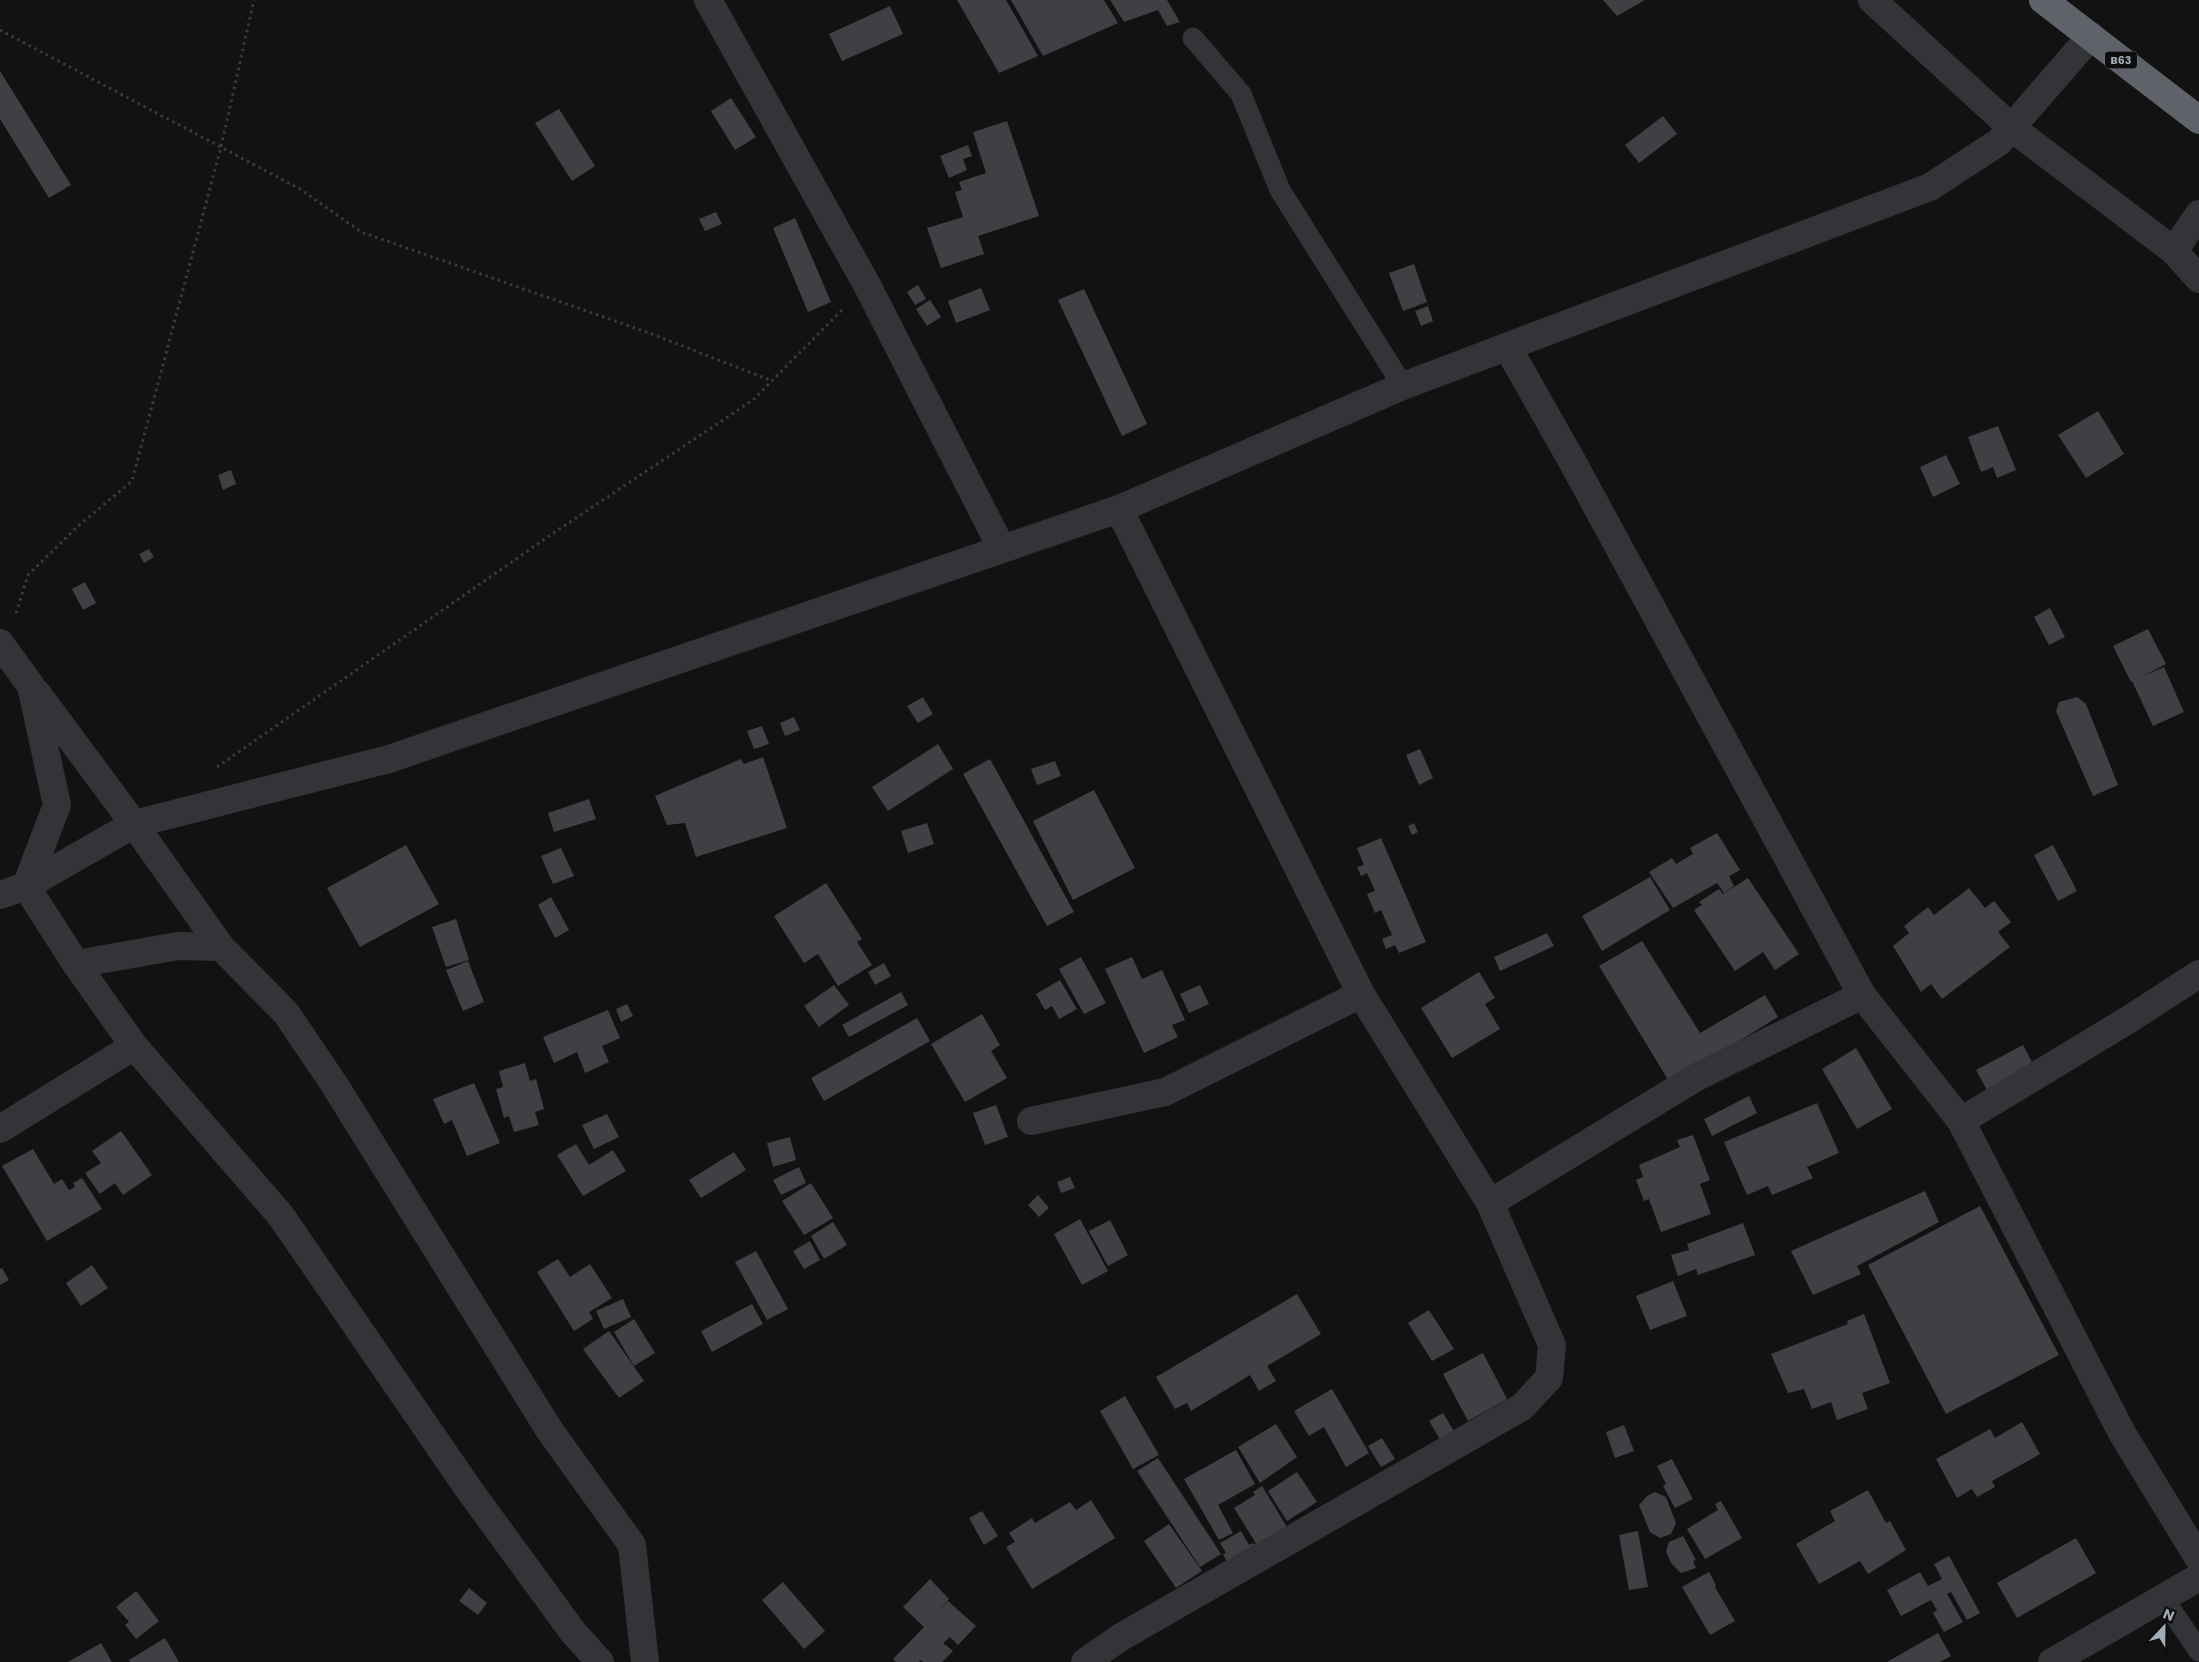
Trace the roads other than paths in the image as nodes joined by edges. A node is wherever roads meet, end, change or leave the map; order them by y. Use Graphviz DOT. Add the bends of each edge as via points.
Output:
graph roads {
  1 [pos="708,0"];
  2 [pos="1872,0"];
  3 [pos="2043,0"];
  4 [pos="2091,36"];
  5 [pos="1193,38"];
  6 [pos="2199,120"];
  7 [pos="2012,128"];
  8 [pos="2199,214"];
  9 [pos="2174,251"];
  10 [pos="2199,279"];
  11 [pos="1508,348"];
  12 [pos="1404,386"];
  13 [pos="1119,509"];
  14 [pos="1002,549"];
  15 [pos="2,647"];
  16 [pos="31,686"];
  17 [pos="134,824"];
  18 [pos="26,886"];
  19 [pos="0,895"];
  20 [pos="221,947"];
  21 [pos="76,964"];
  22 [pos="2199,974"];
  23 [pos="1361,994"];
  24 [pos="1862,995"];
  25 [pos="134,1046"];
  26 [pos="1031,1121"];
  27 [pos="1961,1121"];
  28 [pos="0,1129"];
  29 [pos="1490,1204"];
  30 [pos="2199,1559"];
  31 [pos="2199,1577"];
  32 [pos="2163,1598"];
  33 [pos="2199,1652"];
  34 [pos="600,1662"];
  35 [pos="645,1662"];
  36 [pos="1085,1662"];
  37 [pos="2052,1662"];
  1 -- 14 [label="street" via="867,285"];
  2 -- 7 [label="street"];
  3 -- 4 [label="highway, B63"];
  4 -- 6 [label="highway, B63"];
  4 -- 7 [label="street"];
  5 -- 12 [label="lane" via="1241,94 1280,190"];
  7 -- 9 [label="street"];
  7 -- 11 [label="street" via="1999,142 1930,187"];
  8 -- 9 [label="street"];
  9 -- 10 [label="street"];
  11 -- 12 [label="street"];
  11 -- 24 [label="street"];
  12 -- 13 [label="street"];
  13 -- 14 [label="street"];
  13 -- 23 [label="street"];
  14 -- 17 [label="street" via="389,758"];
  15 -- 16 [label="street"];
  16 -- 17 [label="street"];
  16 -- 18 [label="street" via="56,806"];
  17 -- 18 [label="street"];
  17 -- 20 [label="street"];
  18 -- 19 [label="street"];
  18 -- 21 [label="street"];
  20 -- 21 [label="street" via="178,946"];
  20 -- 35 [label="street" via="286,1013 334,1084 550,1431 632,1545"];
  21 -- 25 [label="street"];
  22 -- 27 [label="street"];
  23 -- 26 [label="street" via="1166,1092"];
  23 -- 29 [label="street"];
  24 -- 27 [label="street"];
  24 -- 29 [label="street" via="1695,1078"];
  25 -- 28 [label="street"];
  25 -- 34 [label="street" via="282,1216 470,1491 572,1632"];
  27 -- 30 [label="street" via="2122,1433"];
  29 -- 36 [label="street" via="1552,1345 1549,1378 1522,1407 1121,1637"];
  31 -- 32 [label="street"];
  32 -- 33 [label="lane"];
  32 -- 37 [label="street"];
}
